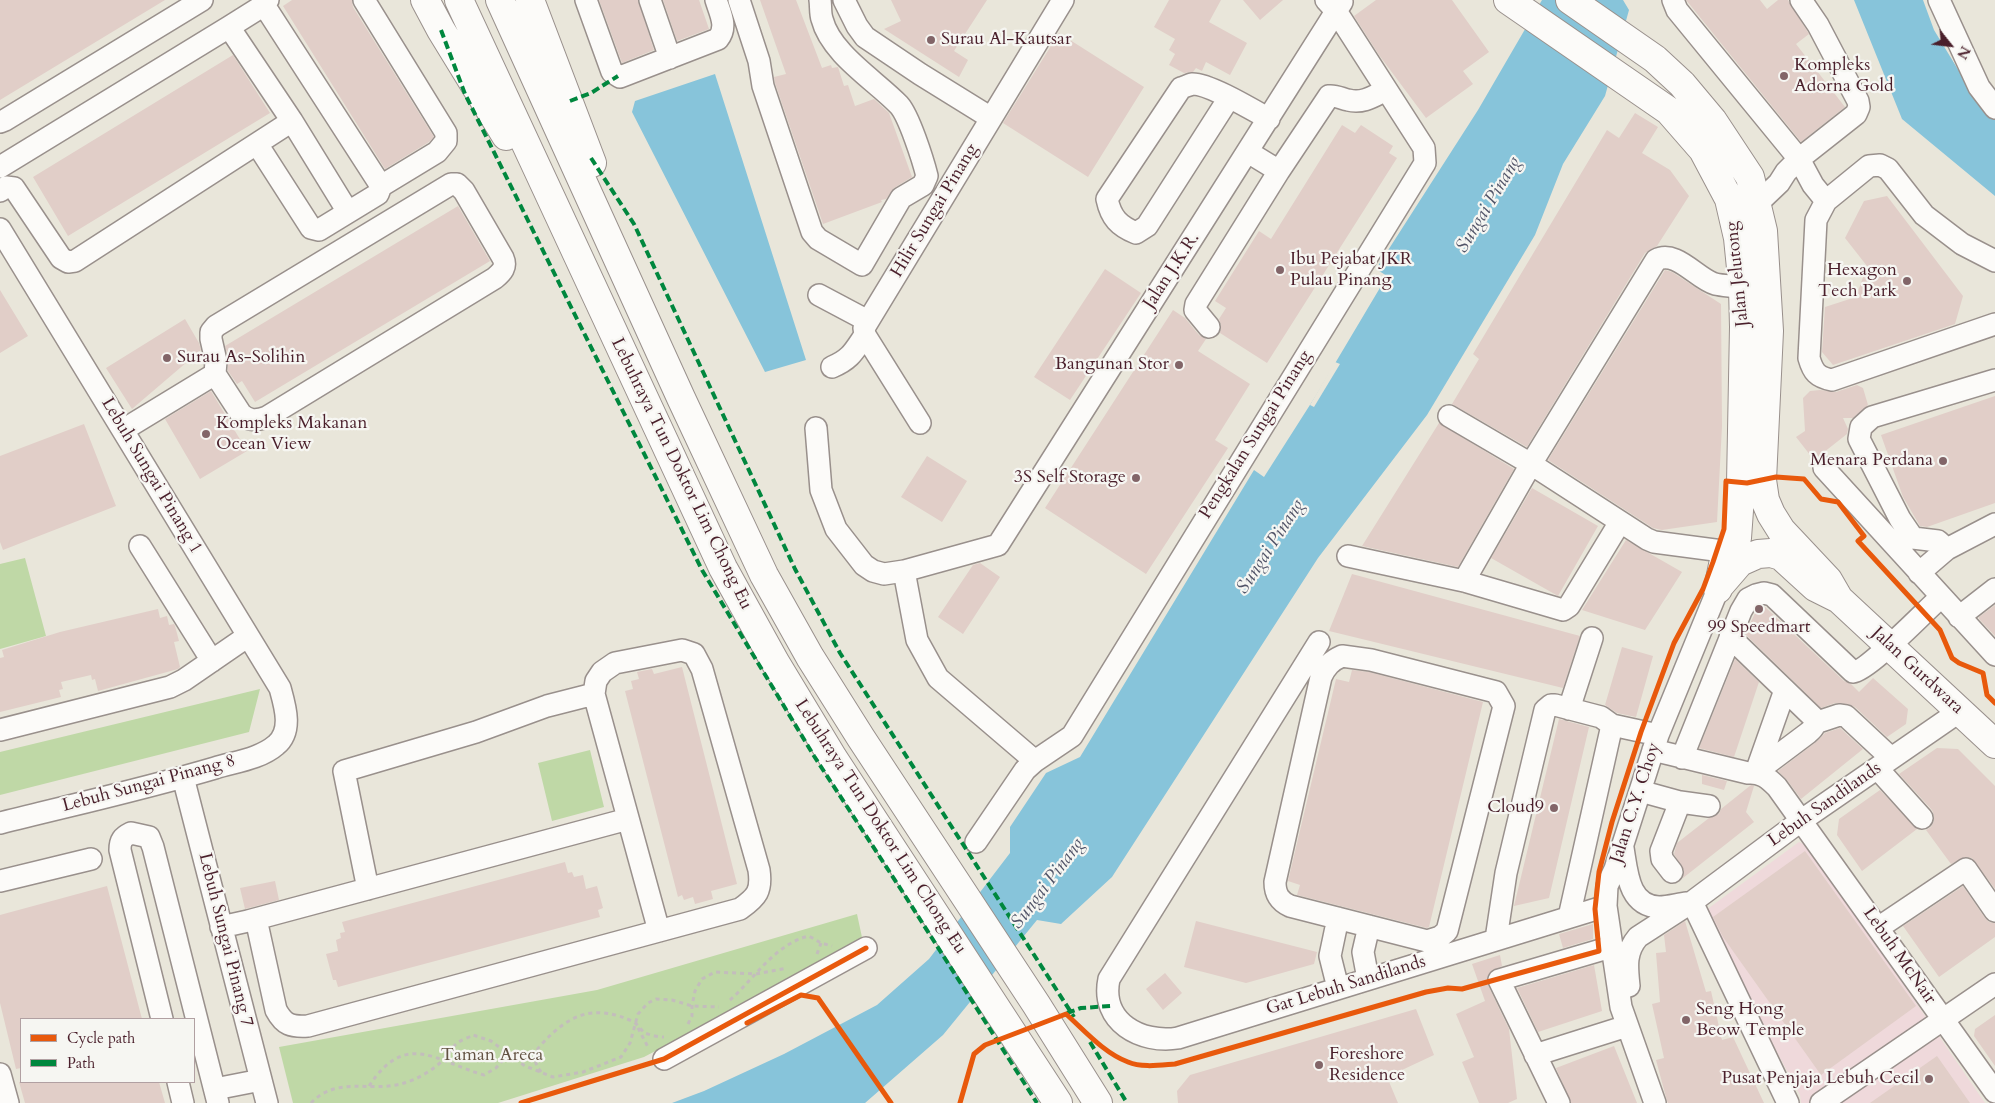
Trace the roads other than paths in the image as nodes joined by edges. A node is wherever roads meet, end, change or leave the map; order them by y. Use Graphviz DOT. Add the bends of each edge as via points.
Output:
graph roads {
  1 [pos="202,0"];
  2 [pos="364,0"];
  3 [pos="425,0"];
  4 [pos="500,0"];
  5 [pos="530,0"];
  6 [pos="586,0"];
  7 [pos="650,0"];
  8 [pos="716,0"];
  9 [pos="739,0"];
  10 [pos="820,0"];
  11 [pos="844,0"];
  12 [pos="1062,0"];
  13 [pos="1570,0"];
  14 [pos="1673,0"];
  15 [pos="1800,0"];
  16 [pos="1938,0"];
  17 [pos="266,3"];
  18 [pos="1335,4"];
  19 [pos="1513,4"];
  20 [pos="462,5"];
  21 [pos="230,27"];
  22 [pos="670,58"];
  23 [pos="1386,90"];
  24 [pos="1229,98"];
  25 [pos="1995,108"];
  26 [pos="991,118"];
  27 [pos="1269,119"];
  28 [pos="292,121"];
  29 [pos="0,122"];
  30 [pos="257,144"];
  31 [pos="1248,152"];
  32 [pos="1792,166"];
  33 [pos="0,167"];
  34 [pos="1279,171"];
  35 [pos="1750,177"];
  36 [pos="381,186"];
  37 [pos="0,191"];
  38 [pos="1826,201"];
  39 [pos="1758,204"];
  40 [pos="348,212"];
  41 [pos="0,230"];
  42 [pos="608,235"];
  43 [pos="577,250"];
  44 [pos="7,256"];
  45 [pos="1995,261"];
  46 [pos="862,265"];
  47 [pos="891,283"];
  48 [pos="1743,288"];
  49 [pos="819,295"];
  50 [pos="1995,324"];
  51 [pos="1209,327"];
  52 [pos="866,328"];
  53 [pos="832,367"];
  54 [pos="215,374"];
  55 [pos="1995,380"];
  56 [pos="1449,416"];
  57 [pos="920,423"];
  58 [pos="816,428"];
  59 [pos="122,430"];
  60 [pos="1531,464"];
  61 [pos="1824,468"];
  62 [pos="1765,500"];
  63 [pos="1620,522"];
  64 [pos="1995,524"];
  65 [pos="1906,544"];
  66 [pos="140,546"];
  67 [pos="1947,549"];
  68 [pos="1730,552"];
  69 [pos="1348,556"];
  70 [pos="904,572"];
  71 [pos="1919,573"];
  72 [pos="1464,581"];
  73 [pos="1718,589"];
  74 [pos="1995,589"];
  75 [pos="1941,597"];
  76 [pos="1839,599"];
  77 [pos="1959,617"];
  78 [pos="248,636"];
  79 [pos="1730,637"];
  80 [pos="1592,638"];
  81 [pos="1319,642"];
  82 [pos="1889,646"];
  83 [pos="1995,655"];
  84 [pos="212,661"];
  85 [pos="1785,690"];
  86 [pos="594,694"];
  87 [pos="1569,709"];
  88 [pos="1960,711"];
  89 [pos="1815,723"];
  90 [pos="1612,725"];
  91 [pos="286,728"];
  92 [pos="0,730"];
  93 [pos="1655,742"];
  94 [pos="1995,744"];
  95 [pos="1682,758"];
  96 [pos="1035,761"];
  97 [pos="1884,763"];
  98 [pos="1756,772"];
  99 [pos="183,777"];
  100 [pos="1640,791"];
  101 [pos="1680,802"];
  102 [pos="1709,806"];
  103 [pos="1922,818"];
  104 [pos="628,819"];
  105 [pos="1802,820"];
  106 [pos="0,823"];
  107 [pos="976,842"];
  108 [pos="1622,846"];
  109 [pos="91,859"];
  110 [pos="1672,872"];
  111 [pos="0,881"];
  112 [pos="368,889"];
  113 [pos="1692,902"];
  114 [pos="1606,906"];
  115 [pos="1995,912"];
  116 [pos="1569,917"];
  117 [pos="1338,918"];
  118 [pos="256,919"];
  119 [pos="1369,926"];
  120 [pos="221,927"];
  121 [pos="1878,928"];
  122 [pos="659,931"];
  123 [pos="1496,940"];
  124 [pos="1612,947"];
  125 [pos="866,948"];
  126 [pos="1628,973"];
  127 [pos="1368,979"];
  128 [pos="1995,984"];
  129 [pos="1338,988"];
  130 [pos="162,1018"];
  131 [pos="1944,1019"];
  132 [pos="1627,1026"];
  133 [pos="1535,1055"];
  134 [pos="658,1056"];
  135 [pos="0,1074"];
  136 [pos="260,1080"];
  137 [pos="178,1083"];
  138 [pos="1995,1092"];
  139 [pos="216,1096"];
  140 [pos="8,1103"];
  141 [pos="183,1103"];
  142 [pos="266,1103"];
  143 [pos="1058,1103"];
  144 [pos="1098,1103"];
  145 [pos="1559,1103"];
  146 [pos="1655,1103"];
  147 [pos="1788,1103"];
  148 [pos="1821,1103"];
  1 -- 29 [label="street"];
  2 -- 36 [label="street" via="446,133 446,141 437,152"];
  3 -- 43 [label="main road"];
  4 -- 42 [label="main road, Lebuhraya Tun Doktor Lim Chong Eu"];
  5 -- 42 [label="main road" via="592,158"];
  6 -- 22 [label="street" via="612,72 616,75 625,76"];
  7 -- 22 [label="street"];
  8 -- 22 [label="street" via="724,24 722,35"];
  9 -- 46 [label="street" via="760,60 763,86 812,232 818,239"];
  10 -- 46 [label="street" via="822,19 840,50 906,114 927,176 923,185 901,198"];
  11 -- 26 [label="street" via="865,37"];
  12 -- 26 [label="street, Hilir Sungai Pinang"];
  13 -- 35 [label="main road, Jalan Jelutong" via="1655,58 1682,84 1713,121"];
  14 -- 32 [label="street" via="1677,10"];
  15 -- 32 [label="street" via="1818,25 1859,107 1856,114"];
  16 -- 25 [label="street" via="1979,87"];
  17 -- 21 [label="street"];
  17 -- 36 [label="street"];
  18 -- 23 [label="street, Pengkalan Sungai Pinang"];
  18 -- 27 [label="street, Jalan J.K.R."];
  19 -- 48 [label="main road, Jalan Jelutong" via="1669,110 1703,150 1729,199 1738,238"];
  20 -- 43 [label="main road, Lebuhraya Tun Doktor Lim Chong Eu"];
  21 -- 28 [label="street"];
  21 -- 33 [label="street"];
  23 -- 34 [label="street" via="1363,101 1329,96"];
  23 -- 96 [label="street, Pengkalan Sungai Pinang" via="1424,148 1425,163 1072,736"];
  24 -- 24 [label="street" via="1193,84 1181,88 1107,199 1110,213 1124,228 1136,233 1147,226"];
  24 -- 27 [label="street"];
  26 -- 47 [label="street, Hilir Sungai Pinang"];
  27 -- 31 [label="street, Jalan J.K.R."];
  28 -- 30 [label="street"];
  28 -- 40 [label="street"];
  30 -- 37 [label="street" via="75,261 68,262 62,258 14,188 6,187"];
  30 -- 40 [label="street" via="311,228 319,230"];
  31 -- 34 [label="street"];
  31 -- 70 [label="street, Jalan J.K.R." via="1001,542 995,547"];
  32 -- 35 [label="street"];
  32 -- 38 [label="street"];
  32 -- 39 [label="street"];
  34 -- 51 [label="street" via="1196,304 1197,313"];
  35 -- 39 [label="main road, Jalan Jelutong"];
  36 -- 40 [label="street" via="378,194"];
  38 -- 45 [label="street" via="1869,166 1880,165 1888,170 1924,215 1962,244"];
  38 -- 50 [label="street" via="1816,220 1809,358 1813,370 1820,377 1832,380"];
  39 -- 62 [label="main road, Jalan Jelutong" via="1764,241 1769,331 1762,480"];
  41 -- 44 [label="street, Lebuh Sungai Pinang 1"];
  42 -- 144 [label="main road, Lebuhraya Tun Doktor Lim Chong Eu" via="764,575 810,657"];
  43 -- 143 [label="main road, Lebuhraya Tun Doktor Lim Chong Eu" via="722,568 775,662 833,758"];
  44 -- 59 [label="street, Lebuh Sungai Pinang 1"];
  46 -- 47 [label="street"];
  47 -- 52 [label="street, Hilir Sungai Pinang"];
  48 -- 60 [label="street" via="1715,284 1672,258 1656,260"];
  48 -- 68 [label="main road, Jalan Jelutong" via="1739,523"];
  49 -- 52 [label="street"];
  52 -- 53 [label="street, Hilir Sungai Pinang" via="851,357"];
  52 -- 57 [label="street"];
  54 -- 54 [label="street" via="211,332 216,326 447,186 457,184 461,187 503,258 504,267 495,278 267,417 247,419"];
  54 -- 59 [label="street"];
  55 -- 65 [label="street" via="1872,416 1861,427 1858,439 1900,519"];
  56 -- 60 [label="street"];
  58 -- 70 [label="street" via="822,490 836,529 864,565 873,571 884,574"];
  59 -- 78 [label="street, Lebuh Sungai Pinang 1"];
  60 -- 63 [label="street"];
  60 -- 72 [label="street"];
  61 -- 65 [label="street"];
  62 -- 76 [label="main road, Jalan Gurdwara" via="1781,530 1828,580"];
  63 -- 68 [label="street" via="1654,542"];
  63 -- 72 [label="street" via="1562,610"];
  64 -- 67 [label="street"];
  65 -- 67 [label="street" via="1938,541"];
  65 -- 71 [label="street"];
  66 -- 84 [label="street"];
  67 -- 71 [label="street"];
  68 -- 73 [label="main road, Jalan Jelutong" via="1723,565"];
  69 -- 72 [label="street"];
  70 -- 96 [label="street" via="917,640 938,678"];
  71 -- 75 [label="street"];
  73 -- 76 [label="main road, Jalan Gurdwara" via="1740,562 1758,554 1771,553 1780,556 1815,587"];
  73 -- 93 [label="street, Jalan C.Y. Choy"];
  74 -- 77 [label="street"];
  75 -- 77 [label="street"];
  75 -- 82 [label="street"];
  76 -- 82 [label="main road, Jalan Gurdwara"];
  77 -- 83 [label="street"];
  78 -- 84 [label="street"];
  78 -- 91 [label="street, Lebuh Sungai Pinang 1" via="280,688 287,711"];
  79 -- 82 [label="street" via="1748,599 1764,593 1778,600 1854,672 1861,670"];
  79 -- 85 [label="street"];
  79 -- 95 [label="street"];
  80 -- 87 [label="street"];
  81 -- 129 [label="street, Gat Lebuh Sandilands" via="1109,980 1108,992 1113,1012 1127,1028 1149,1038 1164,1040"];
  82 -- 88 [label="main road, Jalan Gurdwara"];
  84 -- 92 [label="street" via="170,687"];
  85 -- 89 [label="street" via="1814,718"];
  85 -- 98 [label="street"];
  86 -- 104 [label="street"];
  86 -- 112 [label="street" via="344,771"];
  86 -- 122 [label="street" via="596,681 602,672 615,663 682,650 694,654 702,669 759,870 759,890 754,900 740,909"];
  87 -- 90 [label="street" via="1601,717"];
  87 -- 123 [label="street" via="1551,704 1545,710 1506,873"];
  88 -- 94 [label="main road, Jalan Gurdwara"];
  88 -- 97 [label="street, Lebuh Sandilands"];
  89 -- 97 [label="street" via="1842,715"];
  89 -- 98 [label="street" via="1808,733"];
  90 -- 93 [label="street"];
  90 -- 116 [label="street"];
  91 -- 99 [label="street, Lebuh Sungai Pinang 8" via="277,745 259,755"];
  93 -- 95 [label="street"];
  93 -- 100 [label="street, Jalan C.Y. Choy"];
  95 -- 98 [label="street"];
  96 -- 107 [label="street, Pengkalan Sungai Pinang" via="1025,770"];
  97 -- 103 [label="street"];
  97 -- 105 [label="street, Lebuh Sandilands"];
  98 -- 105 [label="street, Lebuh McNair" via="1777,787"];
  99 -- 106 [label="street, Lebuh Sungai Pinang 8"];
  99 -- 120 [label="street, Lebuh Sungai Pinang 7"];
  100 -- 101 [label="street"];
  100 -- 108 [label="street, Jalan C.Y. Choy"];
  101 -- 102 [label="street"];
  101 -- 110 [label="street" via="1661,851 1662,859"];
  104 -- 112 [label="street"];
  104 -- 122 [label="street"];
  105 -- 113 [label="street, Lebuh Sandilands"];
  105 -- 121 [label="street, Lebuh McNair"];
  108 -- 113 [label="street, Lebuh Sandilands" via="1630,884 1642,901 1659,906"];
  108 -- 114 [label="street, Jalan C.Y. Choy" via="1607,886"];
  109 -- 111 [label="street"];
  112 -- 118 [label="street"];
  113 -- 126 [label="street, Lebuh Sandilands" via="1638,937 1628,954"];
  113 -- 147 [label="street"];
  114 -- 116 [label="street, Gat Lebuh Sandilands"];
  114 -- 124 [label="street, Jalan C.Y. Choy"];
  115 -- 121 [label="street" via="1966,869"];
  116 -- 123 [label="street, Gat Lebuh Sandilands"];
  117 -- 119 [label="street"];
  117 -- 119 [label="street" via="1290,906 1275,890 1321,677 1326,667 1342,656 1371,660 1496,692 1504,706 1447,931 1427,941"];
  117 -- 129 [label="street" via="1330,956"];
  118 -- 120 [label="street"];
  118 -- 122 [label="street" via="276,1010 282,1021 296,1027"];
  119 -- 127 [label="street" via="1363,952"];
  120 -- 136 [label="street, Lebuh Sungai Pinang 7"];
  121 -- 131 [label="street, Lebuh McNair"];
  123 -- 127 [label="street, Gat Lebuh Sandilands"];
  124 -- 132 [label="street, Jalan C.Y. Choy"];
  124 -- 133 [label="street" via="1499,980"];
  125 -- 134 [label="street"];
  126 -- 132 [label="street, Jalan C.Y. Choy" via="1631,1004"];
  127 -- 129 [label="street, Gat Lebuh Sandilands"];
  128 -- 131 [label="street"];
  130 -- 139 [label="street" via="120,850 123,837 131,833 149,837 151,842"];
  131 -- 138 [label="street, Lebuh McNair"];
  131 -- 148 [label="street"];
  132 -- 133 [label="street"];
  132 -- 146 [label="street, Jalan C.Y. Choy"];
  133 -- 145 [label="street"];
  135 -- 140 [label="street"];
  136 -- 139 [label="street"];
  136 -- 142 [label="street, Lebuh Sungai Pinang 7"];
  137 -- 141 [label="street"];
}
